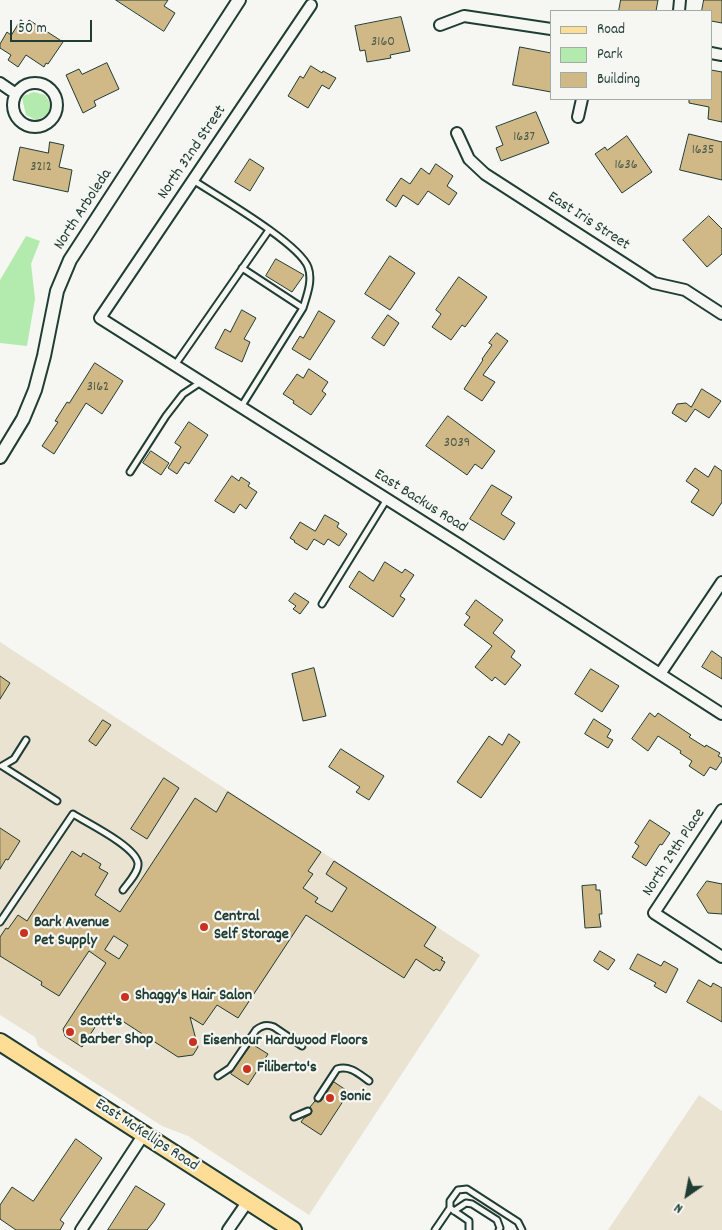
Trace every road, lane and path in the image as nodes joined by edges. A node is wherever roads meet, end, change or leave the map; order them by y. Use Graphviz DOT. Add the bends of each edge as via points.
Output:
graph roads {
  1 [pos="239,0"];
  2 [pos="311,4"];
  3 [pos="440,25"];
  4 [pos="550,29"];
  5 [pos="0,83"];
  6 [pos="16,94"];
  7 [pos="582,100"];
  8 [pos="578,117"];
  9 [pos="457,133"];
  10 [pos="193,180"];
  11 [pos="269,230"];
  12 [pos="242,268"];
  13 [pos="303,308"];
  14 [pos="722,314"];
  15 [pos="100,318"];
  16 [pos="175,366"];
  17 [pos="201,382"];
  18 [pos="241,407"];
  19 [pos="0,457"];
  20 [pos="130,472"];
  21 [pos="387,499"];
  22 [pos="722,582"];
  23 [pos="322,604"];
  24 [pos="660,674"];
  25 [pos="722,714"];
  26 [pos="26,740"];
  27 [pos="1,766"];
  28 [pos="57,801"];
  29 [pos="722,810"];
  30 [pos="123,890"];
  31 [pos="0,922"];
  32 [pos="722,957"];
  33 [pos="0,1042"];
  34 [pos="302,1046"];
  35 [pos="218,1076"];
  36 [pos="369,1081"];
  37 [pos="318,1098"];
  38 [pos="308,1111"];
  39 [pos="294,1117"];
  40 [pos="144,1134"];
  41 [pos="248,1201"];
  42 [pos="452,1210"];
  43 [pos="81,1230"];
  44 [pos="228,1230"];
  45 [pos="293,1230"];
  46 [pos="435,1230"];
  47 [pos="469,1230"];
  48 [pos="499,1230"];
  49 [pos="522,1230"];
  1 -- 19 [label="street, North Arboleda" via="70,260 57,291 35,390 23,419"];
  2 -- 10 [label="street, North 32nd Street"];
  3 -- 4 [label="street" via="464,16"];
  5 -- 6 [label="street"];
  6 -- 6 [label="street" via="15,114 26,125 40,126 53,118 57,104 47,87 27,85"];
  7 -- 8 [label="street"];
  9 -- 14 [label="street, East Iris Street" via="469,159 485,174 654,283 685,290"];
  10 -- 11 [label="lane"];
  10 -- 15 [label="street, North 32nd Street"];
  11 -- 12 [label="lane"];
  11 -- 13 [label="lane" via="299,254 308,266 310,278"];
  12 -- 13 [label="lane"];
  12 -- 16 [label="lane"];
  13 -- 18 [label="lane"];
  15 -- 16 [label="street, East Backus Road"];
  16 -- 17 [label="street, East Backus Road"];
  17 -- 18 [label="street, East Backus Road"];
  17 -- 20 [label="lane" via="183,394"];
  18 -- 21 [label="street, East Backus Road"];
  21 -- 23 [label="lane"];
  21 -- 24 [label="street, East Backus Road"];
  22 -- 24 [label="street"];
  24 -- 25 [label="street, East Backus Road"];
  26 -- 27 [label="lane" via="14,759"];
  27 -- 28 [label="lane"];
  29 -- 32 [label="street, North 29th Place" via="654,913"];
  30 -- 31 [label="lane" via="137,869 136,858 125,846 73,814"];
  33 -- 40 [label="main road, East McKellips Road"];
  34 -- 35 [label="lane" via="274,1027 262,1026 228,1071"];
  36 -- 37 [label="lane" via="350,1068 337,1069"];
  38 -- 39 [label="lane"];
  40 -- 41 [label="main road, East McKellips Road"];
  40 -- 43 [label="street"];
  41 -- 44 [label="street"];
  41 -- 45 [label="main road, East McKellips Road"];
  42 -- 46 [label="lane"];
  42 -- 47 [label="lane" via="469,1221"];
  42 -- 48 [label="lane" via="466,1203 472,1204 497,1220"];
  42 -- 49 [label="lane" via="450,1201 458,1190 467,1189 518,1222"];
}
